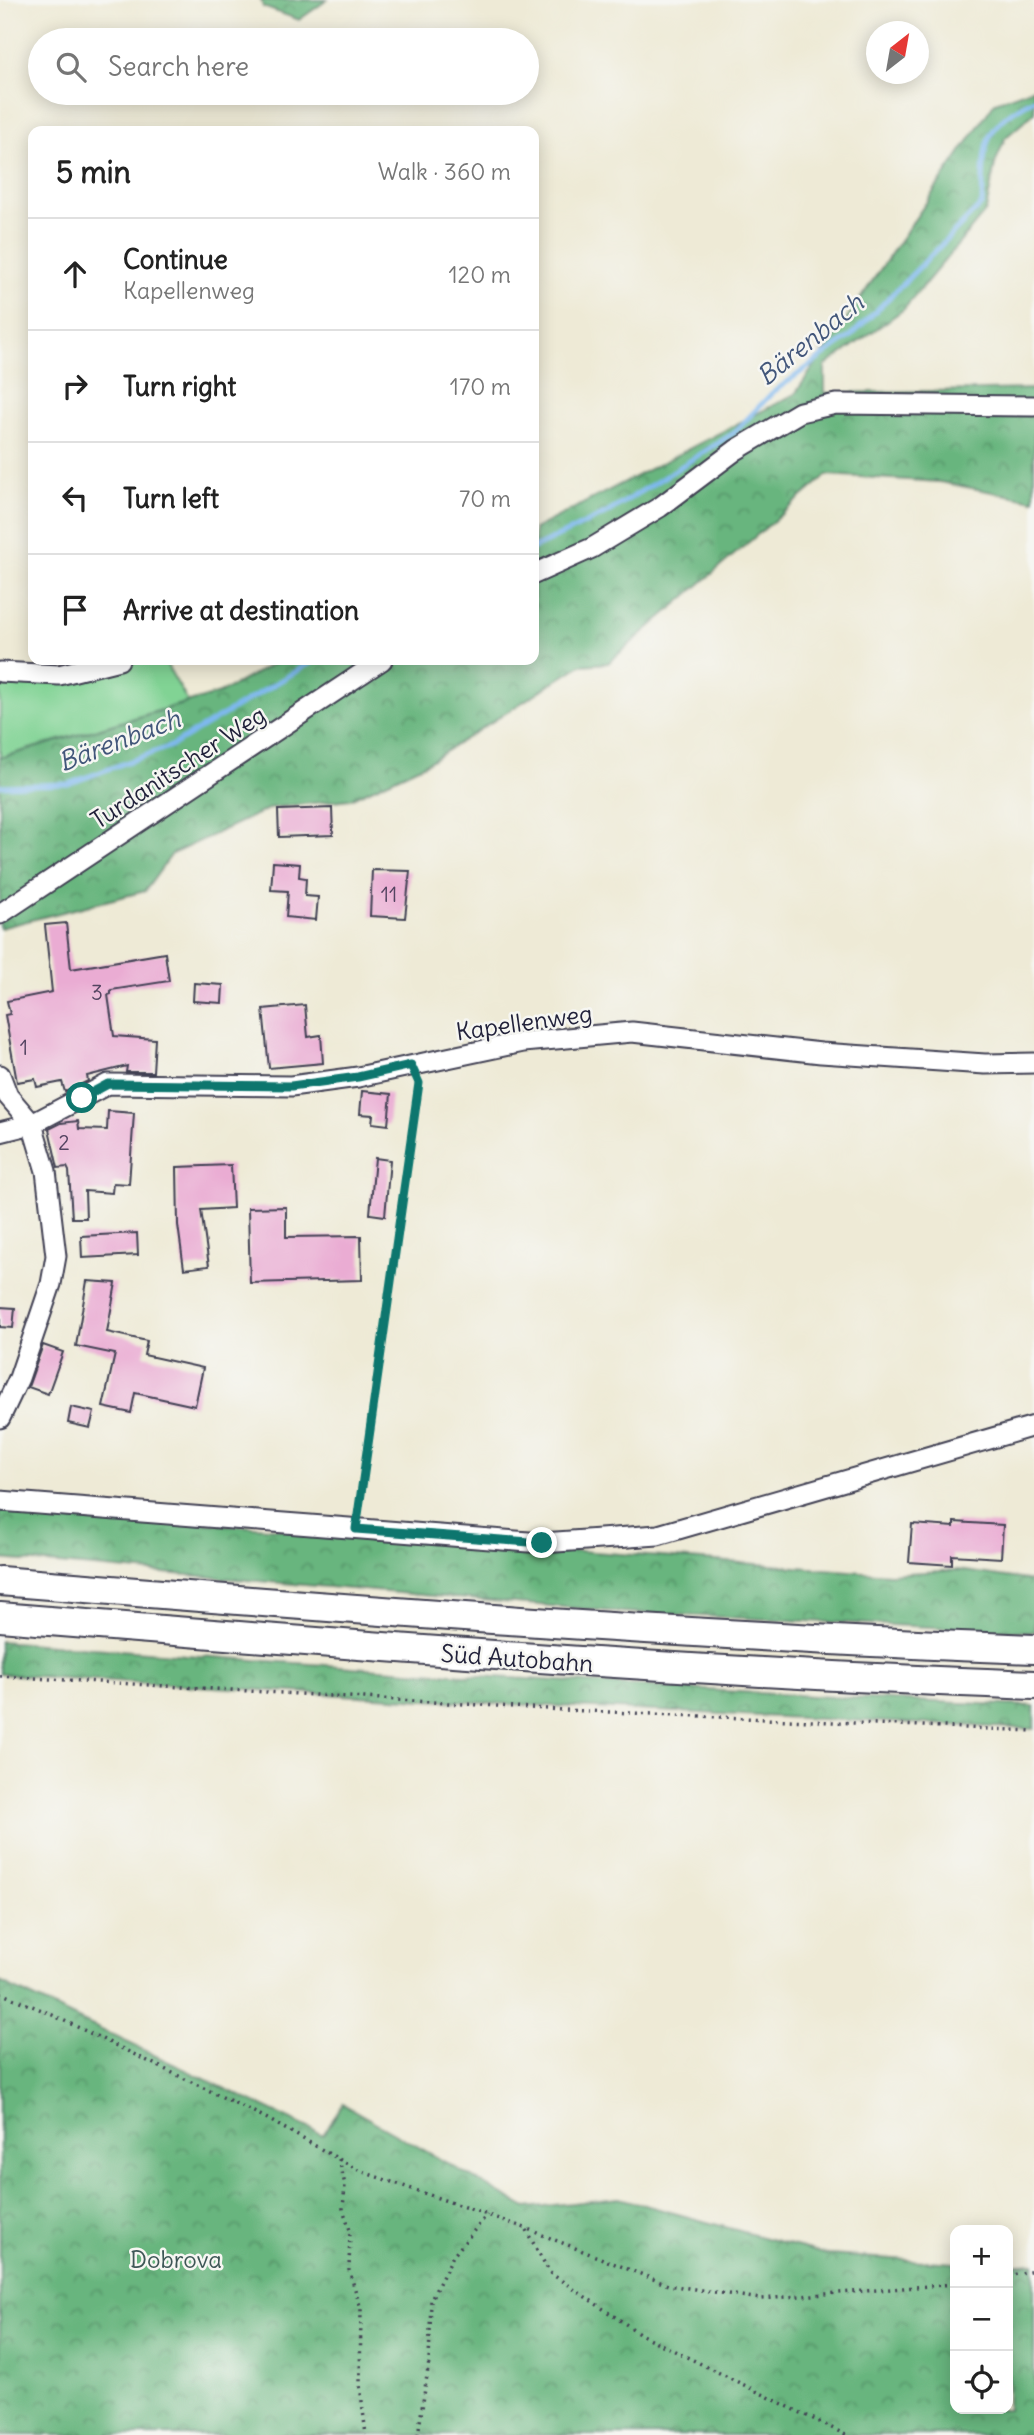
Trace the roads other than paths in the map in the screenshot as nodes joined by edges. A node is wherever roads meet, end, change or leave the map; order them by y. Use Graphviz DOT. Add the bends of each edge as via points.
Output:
graph roads {
  1 [pos="1034,406"];
  2 [pos="539,573"];
  3 [pos="99,665"];
  4 [pos="374,665"];
  5 [pos="0,672"];
  6 [pos="0,914"];
  7 [pos="1034,1063"];
  8 [pos="0,1074"];
  9 [pos="32,1124"];
  10 [pos="0,1132"];
  11 [pos="0,1418"];
  12 [pos="1034,1426"];
  13 [pos="0,1501"];
  14 [pos="0,1581"];
  15 [pos="0,1617"];
  16 [pos="1034,1649"];
  17 [pos="1034,1685"];
  1 -- 2 [label="street" via="836,404 800,412 736,450 660,507 592,548"];
  3 -- 5 [label="street" via="59,675"];
  4 -- 6 [label="street, Turdanitscher Weg"];
  7 -- 9 [label="street, Kapellenweg" via="821,1053 632,1032 523,1042 358,1077 291,1086 108,1084"];
  8 -- 9 [label="street" via="8,1096"];
  9 -- 10 [label="street"];
  9 -- 11 [label="street" via="46,1171 56,1256 19,1378"];
  12 -- 13 [label="street" via="658,1535 542,1543"];
  14 -- 16 [label="highway, Süd Autobahn" via="443,1617 820,1641"];
  15 -- 17 [label="highway, Süd Autobahn" via="456,1654 815,1677"];
}
